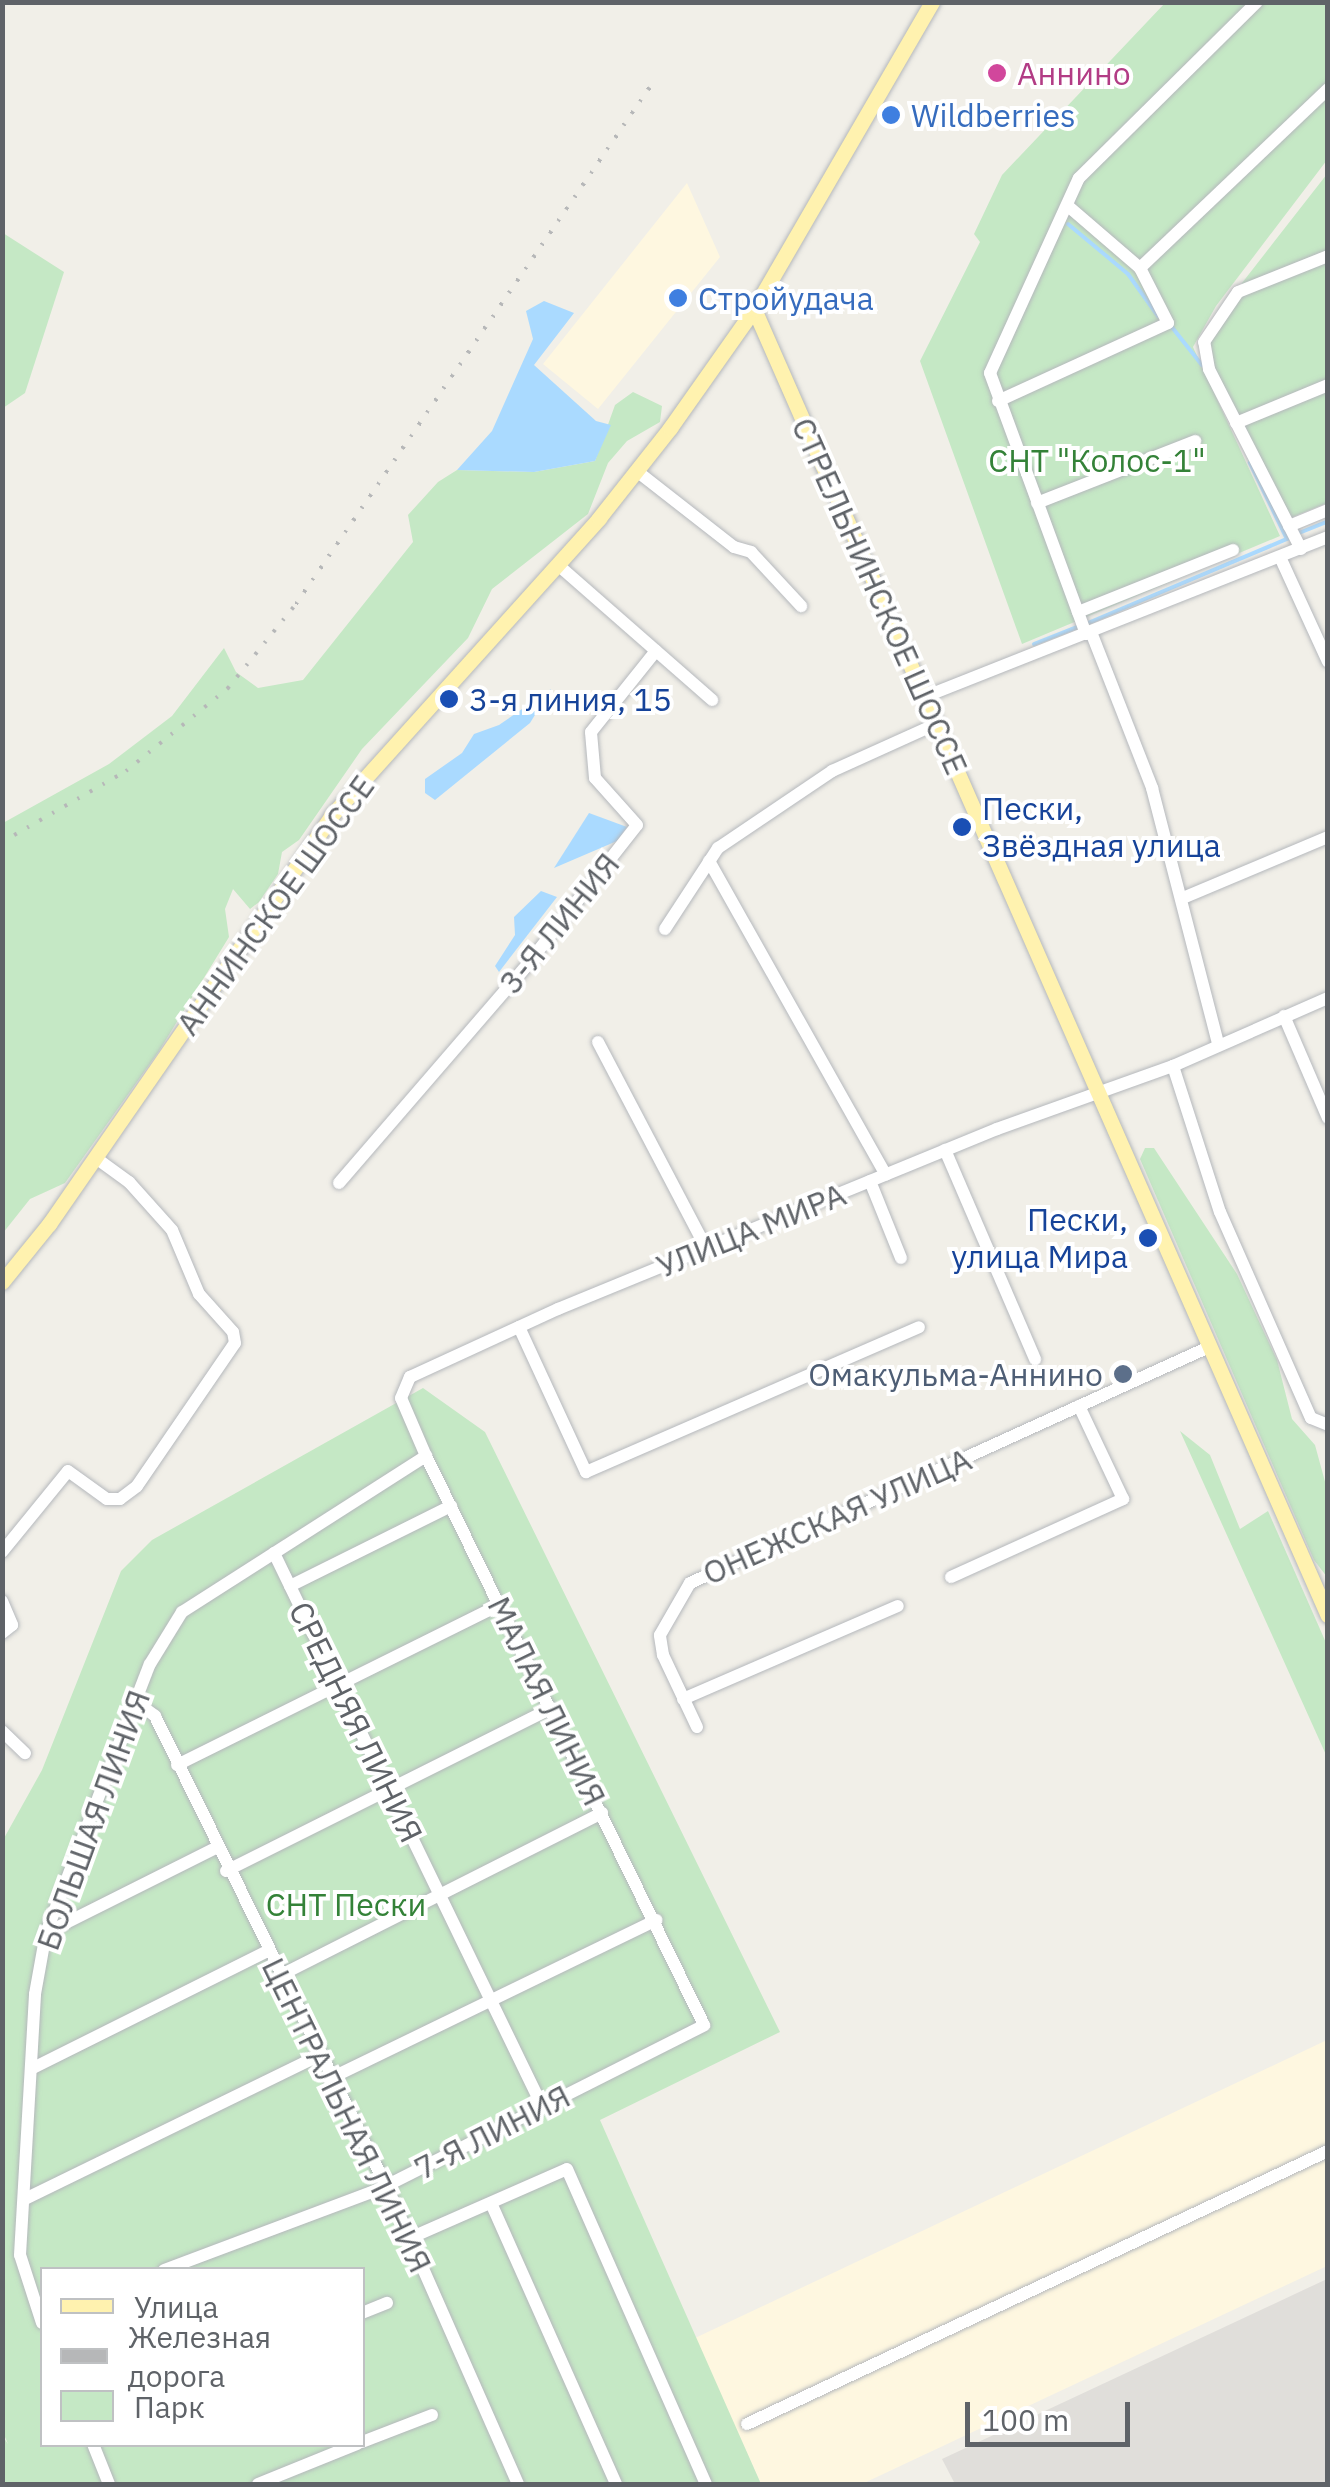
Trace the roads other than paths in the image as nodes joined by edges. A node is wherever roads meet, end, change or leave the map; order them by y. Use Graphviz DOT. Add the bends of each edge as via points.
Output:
graph roads {
  1 [pos="932,2"];
  2 [pos="1257,2"];
  3 [pos="1328,89"];
  4 [pos="1068,206"];
  5 [pos="1328,256"];
  6 [pos="1140,268"];
  7 [pos="754,309"];
  8 [pos="1328,385"];
  9 [pos="998,401"];
  10 [pos="1236,423"];
  11 [pos="1195,441"];
  12 [pos="638,472"];
  13 [pos="1036,503"];
  14 [pos="1328,510"];
  15 [pos="1290,526"];
  16 [pos="1328,537"];
  17 [pos="1301,548"];
  18 [pos="1233,550"];
  19 [pos="1280,558"];
  20 [pos="558,565"];
  21 [pos="801,606"];
  22 [pos="1078,612"];
  23 [pos="1089,633"];
  24 [pos="656,651"];
  25 [pos="1328,662"];
  26 [pos="924,697"];
  27 [pos="712,700"];
  28 [pos="936,724"];
  29 [pos="1328,837"];
  30 [pos="709,861"];
  31 [pos="1184,898"];
  32 [pos="665,930"];
  33 [pos="1328,998"];
  34 [pos="1284,1016"];
  35 [pos="598,1042"];
  36 [pos="1218,1043"];
  37 [pos="1173,1066"];
  38 [pos="1100,1100"];
  39 [pos="1328,1118"];
  40 [pos="945,1150"];
  41 [pos="96,1158"];
  42 [pos="886,1175"];
  43 [pos="870,1181"];
  44 [pos="339,1182"];
  45 [pos="706,1248"];
  46 [pos="901,1258"];
  47 [pos="2,1282"];
  48 [pos="519,1327"];
  49 [pos="919,1327"];
  50 [pos="1208,1347"];
  51 [pos="1035,1359"];
  52 [pos="410,1377"];
  53 [pos="1080,1406"];
  54 [pos="1328,1425"];
  55 [pos="426,1456"];
  56 [pos="450,1506"];
  57 [pos="2,1552"];
  58 [pos="274,1553"];
  59 [pos="951,1577"];
  60 [pos="290,1586"];
  61 [pos="2,1601"];
  62 [pos="500,1605"];
  63 [pos="898,1606"];
  64 [pos="1328,1616"];
  65 [pos="2,1633"];
  66 [pos="338,1685"];
  67 [pos="683,1699"];
  68 [pos="136,1702"];
  69 [pos="551,1708"];
  70 [pos="698,1727"];
  71 [pos="2,1731"];
  72 [pos="25,1753"];
  73 [pos="177,1765"];
  74 [pos="389,1790"];
  75 [pos="602,1813"];
  76 [pos="216,1848"];
  77 [pos="226,1871"];
  78 [pos="440,1894"];
  79 [pos="656,1920"];
  80 [pos="46,1932"];
  81 [pos="266,1952"];
  82 [pos="278,1976"];
  83 [pos="491,2000"];
  84 [pos="704,2024"];
  85 [pos="318,2056"];
  86 [pos="31,2068"];
  87 [pos="328,2079"];
  88 [pos="542,2106"];
  89 [pos="1328,2151"];
  90 [pos="382,2188"];
  91 [pos="24,2198"];
  92 [pos="491,2202"];
  93 [pos="410,2238"];
  94 [pos="172,2267"];
  95 [pos="387,2303"];
  96 [pos="365,2312"];
  97 [pos="40,2315"];
  98 [pos="432,2414"];
  99 [pos="747,2424"];
  100 [pos="365,2441"];
  101 [pos="94,2447"];
  102 [pos="350,2447"];
  103 [pos="110,2484"];
  104 [pos="258,2484"];
  105 [pos="518,2484"];
  106 [pos="616,2484"];
  107 [pos="706,2484"];
  1 -- 7 [label="main road, АННИНСКОЕ ШОССЕ"];
  2 -- 4 [label="street" via="1079,178"];
  3 -- 6 [label="street"];
  4 -- 6 [label="street"];
  4 -- 9 [label="street" via="990,373"];
  5 -- 10 [label="street" via="1238,292 1204,342 1209,370"];
  6 -- 9 [label="street" via="1168,323"];
  7 -- 12 [label="main road, АННИНСКОЕ ШОССЕ"];
  7 -- 26 [label="main road, СТРЕЛЬНИНСКОЕ ШОССЕ"];
  8 -- 10 [label="street"];
  9 -- 13 [label="street"];
  10 -- 15 [label="street"];
  11 -- 13 [label="street"];
  12 -- 20 [label="main road, АННИНСКОЕ ШОССЕ"];
  12 -- 21 [label="street" via="734,547 751,552"];
  13 -- 22 [label="street"];
  14 -- 15 [label="street"];
  15 -- 17 [label="street"];
  16 -- 17 [label="street"];
  17 -- 19 [label="street"];
  18 -- 22 [label="street"];
  19 -- 23 [label="street"];
  19 -- 25 [label="street"];
  20 -- 24 [label="street"];
  20 -- 41 [label="main road, АННИНСКОЕ ШОССЕ" via="331,816"];
  22 -- 23 [label="street"];
  23 -- 26 [label="street"];
  23 -- 31 [label="street" via="1152,788"];
  24 -- 27 [label="street"];
  24 -- 44 [label="street, 3-Я ЛИНИЯ" via="590,732 595,778 637,825 523,970"];
  26 -- 28 [label="main road, СТРЕЛЬНИНСКОЕ ШОССЕ"];
  28 -- 30 [label="street" via="832,771"];
  28 -- 38 [label="main road, СТРЕЛЬНИНСКОЕ ШОССЕ"];
  29 -- 31 [label="street"];
  30 -- 32 [label="street"];
  30 -- 42 [label="street"];
  31 -- 36 [label="street"];
  33 -- 34 [label="street, УЛИЦА МИРА"];
  34 -- 36 [label="street, УЛИЦА МИРА"];
  34 -- 39 [label="street"];
  35 -- 45 [label="street"];
  36 -- 37 [label="street, УЛИЦА МИРА"];
  37 -- 38 [label="street, УЛИЦА МИРА"];
  37 -- 54 [label="street" via="1220,1212 1310,1418"];
  38 -- 40 [label="street, УЛИЦА МИРА"];
  38 -- 50 [label="main road, СТРЕЛЬНИНСКОЕ ШОССЕ"];
  40 -- 42 [label="street, УЛИЦА МИРА"];
  40 -- 51 [label="street"];
  41 -- 47 [label="main road, АННИНСКОЕ ШОССЕ"];
  41 -- 57 [label="street" via="129,1182 172,1230 199,1294 235,1343 137,1486 120,1499 107,1499 68,1471"];
  42 -- 43 [label="street, УЛИЦА МИРА"];
  43 -- 45 [label="street, УЛИЦА МИРА"];
  43 -- 46 [label="street"];
  45 -- 48 [label="street, УЛИЦА МИРА"];
  48 -- 49 [label="street" via="586,1472"];
  48 -- 52 [label="street, УЛИЦА МИРА"];
  50 -- 53 [label="street, ОНЕЖСКАЯ УЛИЦА"];
  50 -- 64 [label="main road, СТРЕЛЬНИНСКОЕ ШОССЕ"];
  52 -- 55 [label="street, МАЛАЯ ЛИНИЯ" via="401,1398"];
  53 -- 59 [label="street" via="1123,1499"];
  53 -- 67 [label="street, ОНЕЖСКАЯ УЛИЦА" via="690,1582 660,1635"];
  55 -- 56 [label="street, МАЛАЯ ЛИНИЯ"];
  55 -- 58 [label="street, БОЛЬШАЯ ЛИНИЯ"];
  56 -- 60 [label="street"];
  56 -- 62 [label="street, МАЛАЯ ЛИНИЯ"];
  58 -- 60 [label="street, СРЕДНЯЯ ЛИНИЯ"];
  58 -- 68 [label="street, БОЛЬШАЯ ЛИНИЯ" via="182,1612"];
  60 -- 66 [label="street, СРЕДНЯЯ ЛИНИЯ"];
  61 -- 65 [label="street" via="12,1625"];
  62 -- 66 [label="street"];
  62 -- 69 [label="street, МАЛАЯ ЛИНИЯ"];
  63 -- 67 [label="street"];
  66 -- 73 [label="street"];
  66 -- 74 [label="street, СРЕДНЯЯ ЛИНИЯ"];
  67 -- 70 [label="street, ОНЕЖСКАЯ УЛИЦА"];
  68 -- 73 [label="street, ЦЕНТРАЛЬНАЯ ЛИНИЯ" via="155,1716"];
  68 -- 80 [label="street, БОЛЬШАЯ ЛИНИЯ"];
  69 -- 74 [label="street"];
  69 -- 75 [label="street, МАЛАЯ ЛИНИЯ"];
  71 -- 72 [label="street"];
  73 -- 76 [label="street, ЦЕНТРАЛЬНАЯ ЛИНИЯ"];
  74 -- 77 [label="street"];
  74 -- 78 [label="street, СРЕДНЯЯ ЛИНИЯ"];
  75 -- 78 [label="street"];
  75 -- 79 [label="street, МАЛАЯ ЛИНИЯ"];
  76 -- 77 [label="street, ЦЕНТРАЛЬНАЯ ЛИНИЯ"];
  76 -- 80 [label="street"];
  77 -- 81 [label="street, ЦЕНТРАЛЬНАЯ ЛИНИЯ"];
  78 -- 82 [label="street"];
  78 -- 83 [label="street, СРЕДНЯЯ ЛИНИЯ"];
  79 -- 83 [label="street"];
  79 -- 84 [label="street, МАЛАЯ ЛИНИЯ"];
  80 -- 86 [label="street, БОЛЬШАЯ ЛИНИЯ"];
  81 -- 82 [label="street, ЦЕНТРАЛЬНАЯ ЛИНИЯ"];
  81 -- 86 [label="street"];
  82 -- 85 [label="street, ЦЕНТРАЛЬНАЯ ЛИНИЯ"];
  83 -- 87 [label="street"];
  83 -- 88 [label="street, СРЕДНЯЯ ЛИНИЯ"];
  84 -- 88 [label="street, 7-Я ЛИНИЯ"];
  85 -- 87 [label="street, ЦЕНТРАЛЬНАЯ ЛИНИЯ"];
  85 -- 91 [label="street"];
  86 -- 91 [label="street, БОЛЬШАЯ ЛИНИЯ"];
  87 -- 90 [label="street, ЦЕНТРАЛЬНАЯ ЛИНИЯ"];
  88 -- 90 [label="street, 7-Я ЛИНИЯ"];
  89 -- 99 [label="street"];
  90 -- 93 [label="street, ЦЕНТРАЛЬНАЯ ЛИНИЯ"];
  90 -- 94 [label="street, 7-Я ЛИНИЯ"];
  91 -- 97 [label="street, БОЛЬШАЯ ЛИНИЯ" via="20,2255"];
  92 -- 93 [label="street"];
  92 -- 106 [label="street"];
  92 -- 107 [label="street" via="567,2169"];
  93 -- 105 [label="street, ЦЕНТРАЛЬНАЯ ЛИНИЯ"];
  95 -- 96 [label="street"];
  98 -- 100 [label="street"];
  101 -- 103 [label="street"];
  102 -- 104 [label="street"];
}
